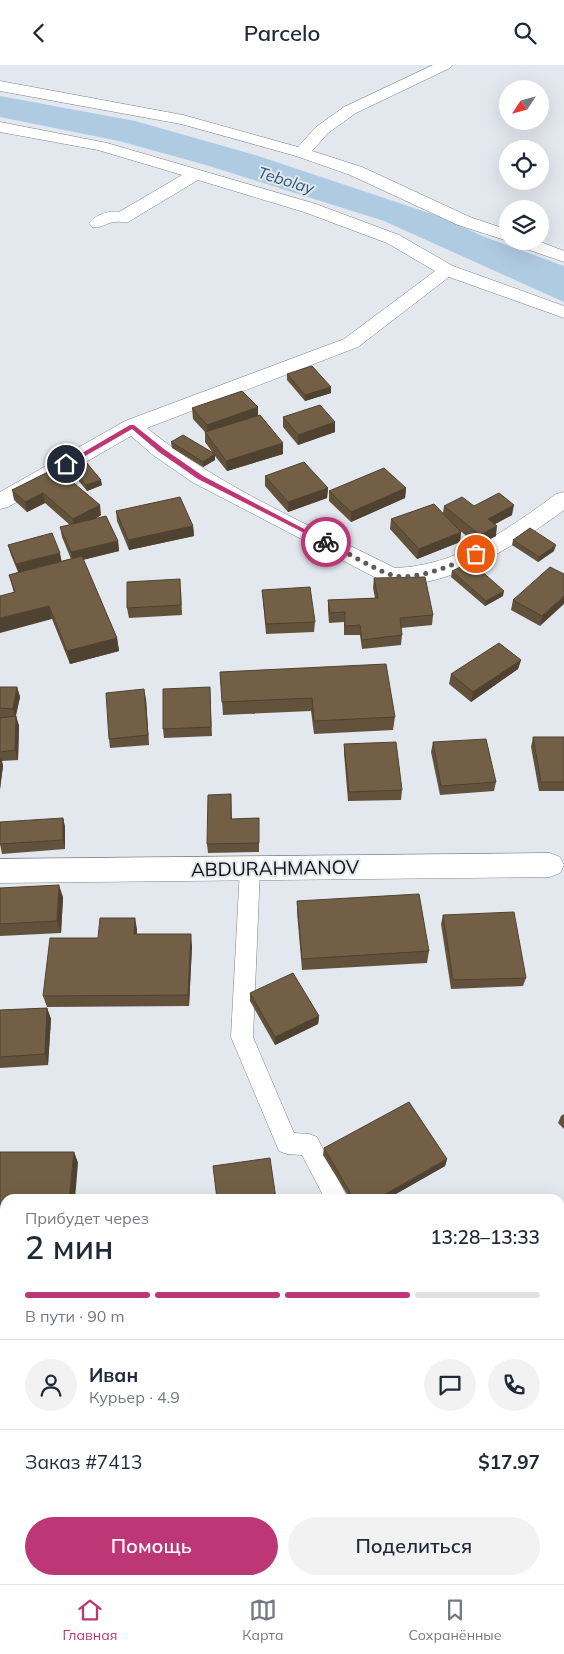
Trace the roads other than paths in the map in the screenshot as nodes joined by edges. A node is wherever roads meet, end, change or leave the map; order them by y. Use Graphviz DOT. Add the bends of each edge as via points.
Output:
graph roads {
  1 [pos="445,65"];
  2 [pos="0,86"];
  3 [pos="0,127"];
  4 [pos="302,153"];
  5 [pos="196,174"];
  6 [pos="98,223"];
  7 [pos="499,233"];
  8 [pos="548,250"];
  9 [pos="563,255"];
  10 [pos="447,271"];
  11 [pos="564,312"];
  12 [pos="132,427"];
  13 [pos="564,499"];
  14 [pos="0,502"];
  15 [pos="550,865"];
  16 [pos="250,869"];
  17 [pos="0,871"];
  18 [pos="334,1194"];
  1 -- 4 [label="street" via="350,110 322,130"];
  2 -- 4 [label="street" via="183,120"];
  3 -- 5 [label="street" via="101,146"];
  4 -- 7 [label="street" via="356,171 464,221"];
  5 -- 6 [label="street" via="122,218 114,216"];
  5 -- 10 [label="street" via="310,208 393,239"];
  8 -- 9 [label="street"];
  10 -- 11 [label="street"];
  10 -- 12 [label="street" via="351,343"];
  12 -- 13 [label="street" via="200,477 392,576 410,577 462,562 506,538"];
  12 -- 14 [label="street"];
  15 -- 16 [label="street, ABDURAHMANOV"];
  16 -- 17 [label="street, ABDURAHMANOV"];
  16 -- 18 [label="lane" via="242,1037 287,1143 309,1145"];
}
